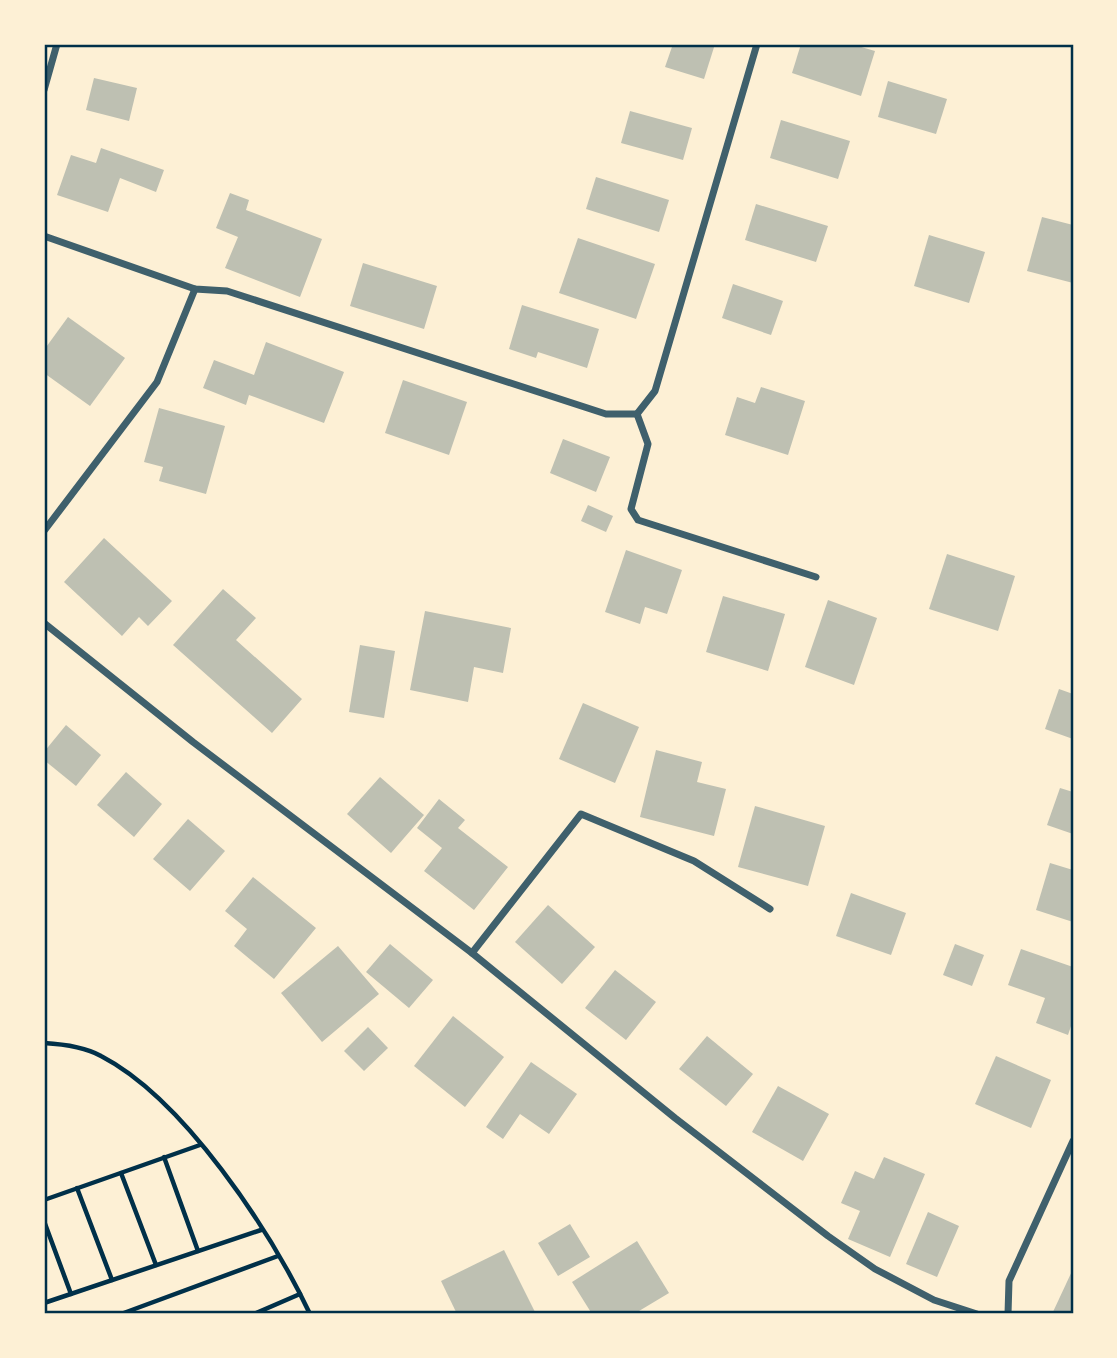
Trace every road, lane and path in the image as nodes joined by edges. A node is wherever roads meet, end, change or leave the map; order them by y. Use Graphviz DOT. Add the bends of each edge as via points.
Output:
graph roads {
  1 [pos="57,44"];
  2 [pos="757,44"];
  3 [pos="44,90"];
  4 [pos="44,236"];
  5 [pos="195,289"];
  6 [pos="637,414"];
  7 [pos="44,531"];
  8 [pos="816,578"];
  9 [pos="44,623"];
  10 [pos="770,909"];
  11 [pos="472,953"];
  12 [pos="44,1043"];
  13 [pos="1073,1141"];
  14 [pos="200,1145"];
  15 [pos="164,1157"];
  16 [pos="121,1173"];
  17 [pos="77,1188"];
  18 [pos="44,1200"];
  19 [pos="44,1221"];
  20 [pos="261,1230"];
  21 [pos="198,1251"];
  22 [pos="278,1256"];
  23 [pos="156,1265"];
  24 [pos="112,1280"];
  25 [pos="71,1294"];
  26 [pos="300,1294"];
  27 [pos="44,1303"];
  28 [pos="121,1314"];
  29 [pos="257,1314"];
  30 [pos="310,1314"];
  31 [pos="977,1314"];
  32 [pos="1008,1314"];
  1 -- 3 [label="street"];
  2 -- 6 [label="street" via="655,391"];
  4 -- 5 [label="street"];
  5 -- 6 [label="street" via="227,291 606,414"];
  5 -- 7 [label="street" via="157,382"];
  6 -- 8 [label="street" via="648,444 631,509 638,520"];
  9 -- 11 [label="street" via="204,751"];
  10 -- 11 [label="street" via="694,861 582,814"];
  11 -- 31 [label="street" via="675,1118 866,1263 934,1300"];
  12 -- 14 [label="path" via="98,1054 127,1071"];
  13 -- 32 [label="street" via="1009,1281"];
  14 -- 15 [label="path"];
  14 -- 20 [label="path"];
  15 -- 16 [label="path"];
  15 -- 21 [label="path"];
  16 -- 17 [label="path"];
  16 -- 23 [label="path"];
  17 -- 18 [label="path"];
  17 -- 24 [label="path"];
  19 -- 25 [label="path"];
  20 -- 21 [label="path"];
  20 -- 22 [label="path"];
  21 -- 23 [label="path"];
  22 -- 26 [label="path"];
  22 -- 28 [label="path"];
  23 -- 24 [label="path"];
  24 -- 25 [label="path"];
  25 -- 27 [label="path"];
  26 -- 29 [label="path"];
  26 -- 30 [label="path"];
}
